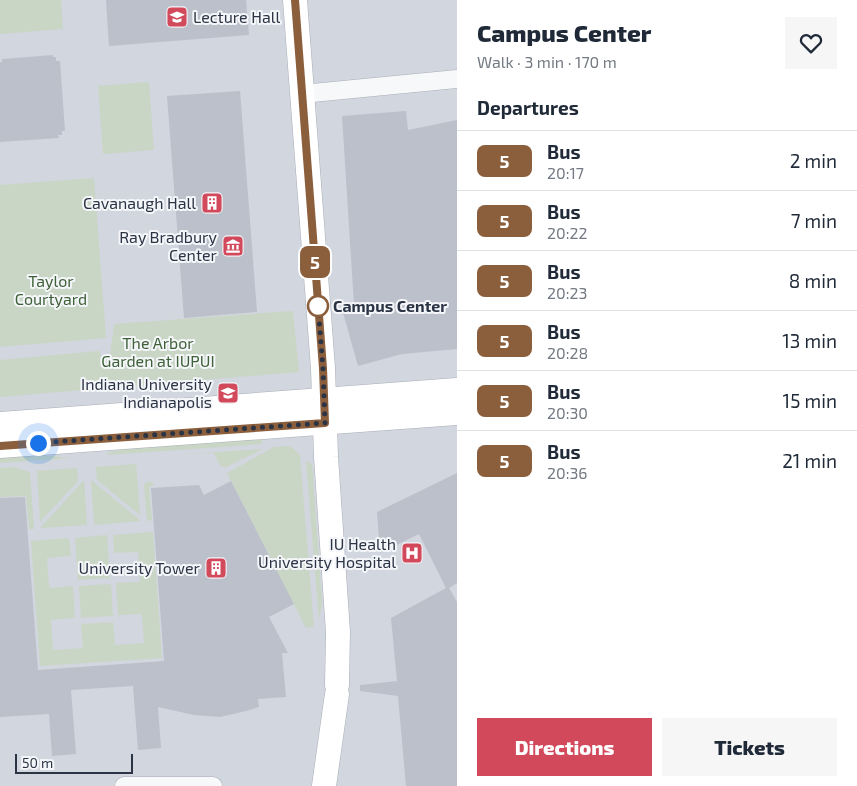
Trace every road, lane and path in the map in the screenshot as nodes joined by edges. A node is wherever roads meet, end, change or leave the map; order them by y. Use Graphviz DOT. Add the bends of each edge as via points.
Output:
graph roads {
  1 [pos="295,0"];
  2 [pos="457,79"];
  3 [pos="302,94"];
  4 [pos="457,390"];
  5 [pos="324,412"];
  6 [pos="457,413"];
  7 [pos="0,424"];
  8 [pos="0,446"];
  9 [pos="124,786"];
  10 [pos="213,786"];
  11 [pos="324,786"];
  1 -- 3 [label="main road"];
  2 -- 3 [label="street"];
  3 -- 5 [label="main road"];
  4 -- 5 [label="main road"];
  5 -- 6 [label="main road"];
  5 -- 7 [label="main road"];
  5 -- 8 [label="main road"];
  5 -- 11 [label="main road" via="338,632 337,690"];
  9 -- 10 [label="street"];
}
